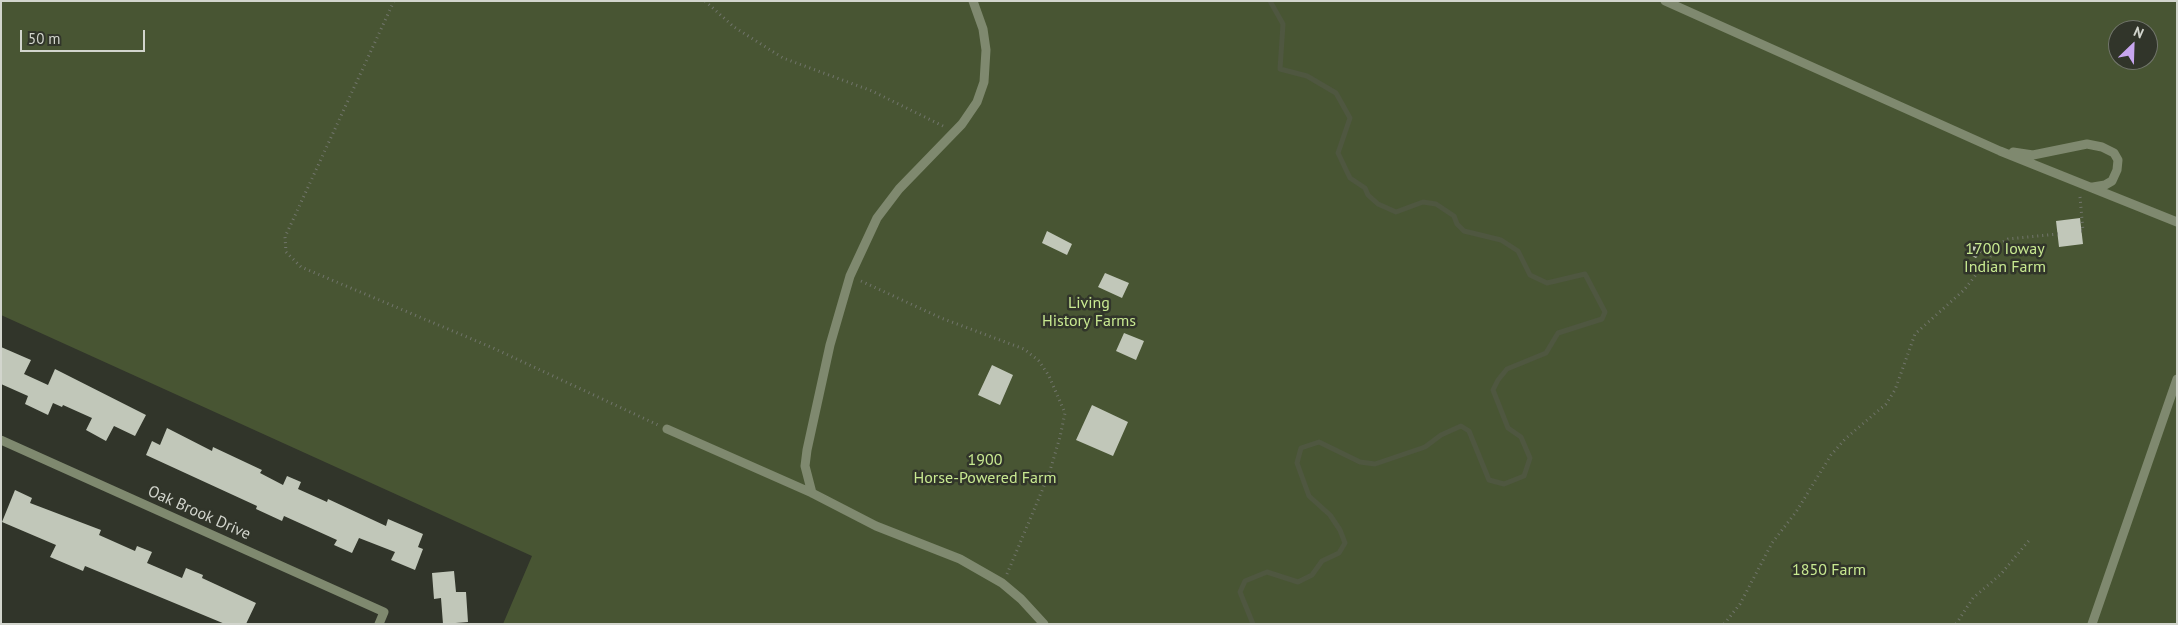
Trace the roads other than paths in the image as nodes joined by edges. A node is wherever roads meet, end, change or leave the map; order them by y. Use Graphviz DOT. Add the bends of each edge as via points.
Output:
graph roads {
  1 [pos="973,1"];
  2 [pos="1665,1"];
  3 [pos="2000,151"];
  4 [pos="2092,187"];
  5 [pos="2177,222"];
  6 [pos="2177,379"];
  7 [pos="2173,400"];
  8 [pos="668,429"];
  9 [pos="1,440"];
  10 [pos="812,493"];
  11 [pos="379,624"];
  12 [pos="1044,624"];
  13 [pos="2092,624"];
  1 -- 10 [label="street" via="986,50 984,82 977,102 954,132 899,189 877,218 850,276 830,344 807,450 805,466"];
  2 -- 3 [label="street"];
  3 -- 4 [label="street"];
  3 -- 4 [label="street" via="2033,155 2087,144 2102,147 2114,153 2118,160 2117,170 2112,181"];
  4 -- 5 [label="street"];
  6 -- 7 [label="street"];
  7 -- 13 [label="street"];
  8 -- 10 [label="street"];
  9 -- 11 [label="street, Oak Brook Drive" via="384,612"];
  10 -- 12 [label="street" via="876,526 960,559 1002,583 1021,598"];
}
